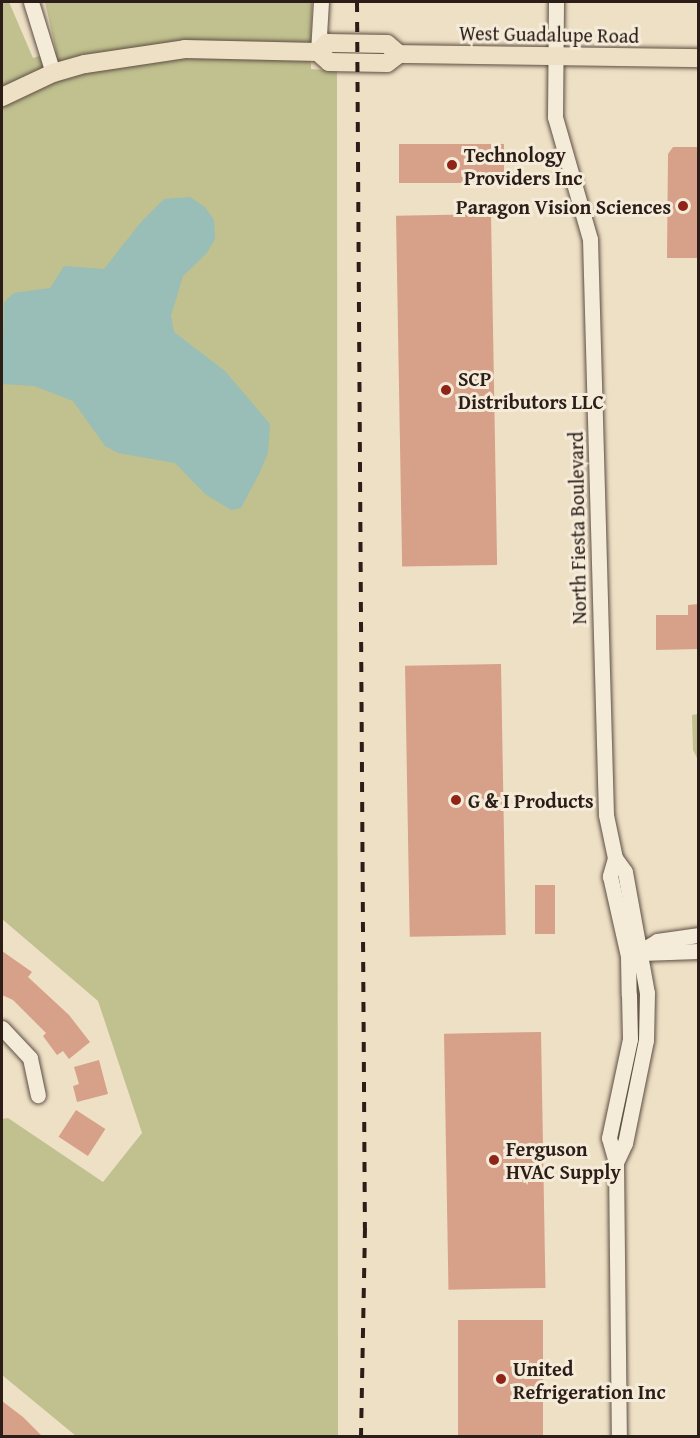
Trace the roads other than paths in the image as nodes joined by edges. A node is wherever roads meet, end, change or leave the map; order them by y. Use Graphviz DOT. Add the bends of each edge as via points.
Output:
graph roads {
  1 [pos="32,2"];
  2 [pos="321,2"];
  3 [pos="556,2"];
  4 [pos="318,52"];
  5 [pos="555,56"];
  6 [pos="699,58"];
  7 [pos="52,73"];
  8 [pos="2,97"];
  9 [pos="699,935"];
  10 [pos="699,951"];
  11 [pos="635,955"];
  12 [pos="2,1028"];
  13 [pos="38,1095"];
  14 [pos="619,1437"];
  1 -- 7 [label="street"];
  2 -- 4 [label="street"];
  3 -- 5 [label="street, North Fiesta Boulevard"];
  4 -- 5 [label="main road, West Guadalupe Road" via="327,43 387,44 399,54"];
  4 -- 7 [label="main road, West Guadalupe Road" via="174,50 140,53"];
  5 -- 6 [label="main road, West Guadalupe Road"];
  5 -- 11 [label="street, North Fiesta Boulevard" via="555,117 590,239 602,769 615,858 625,872"];
  7 -- 8 [label="main road, West Guadalupe Road"];
  9 -- 11 [label="street" via="657,941"];
  10 -- 11 [label="street"];
  11 -- 14 [label="street, North Fiesta Boulevard" via="647,993 646,1041 625,1143 616,1162"];
  12 -- 13 [label="street" via="30,1058"];
}
